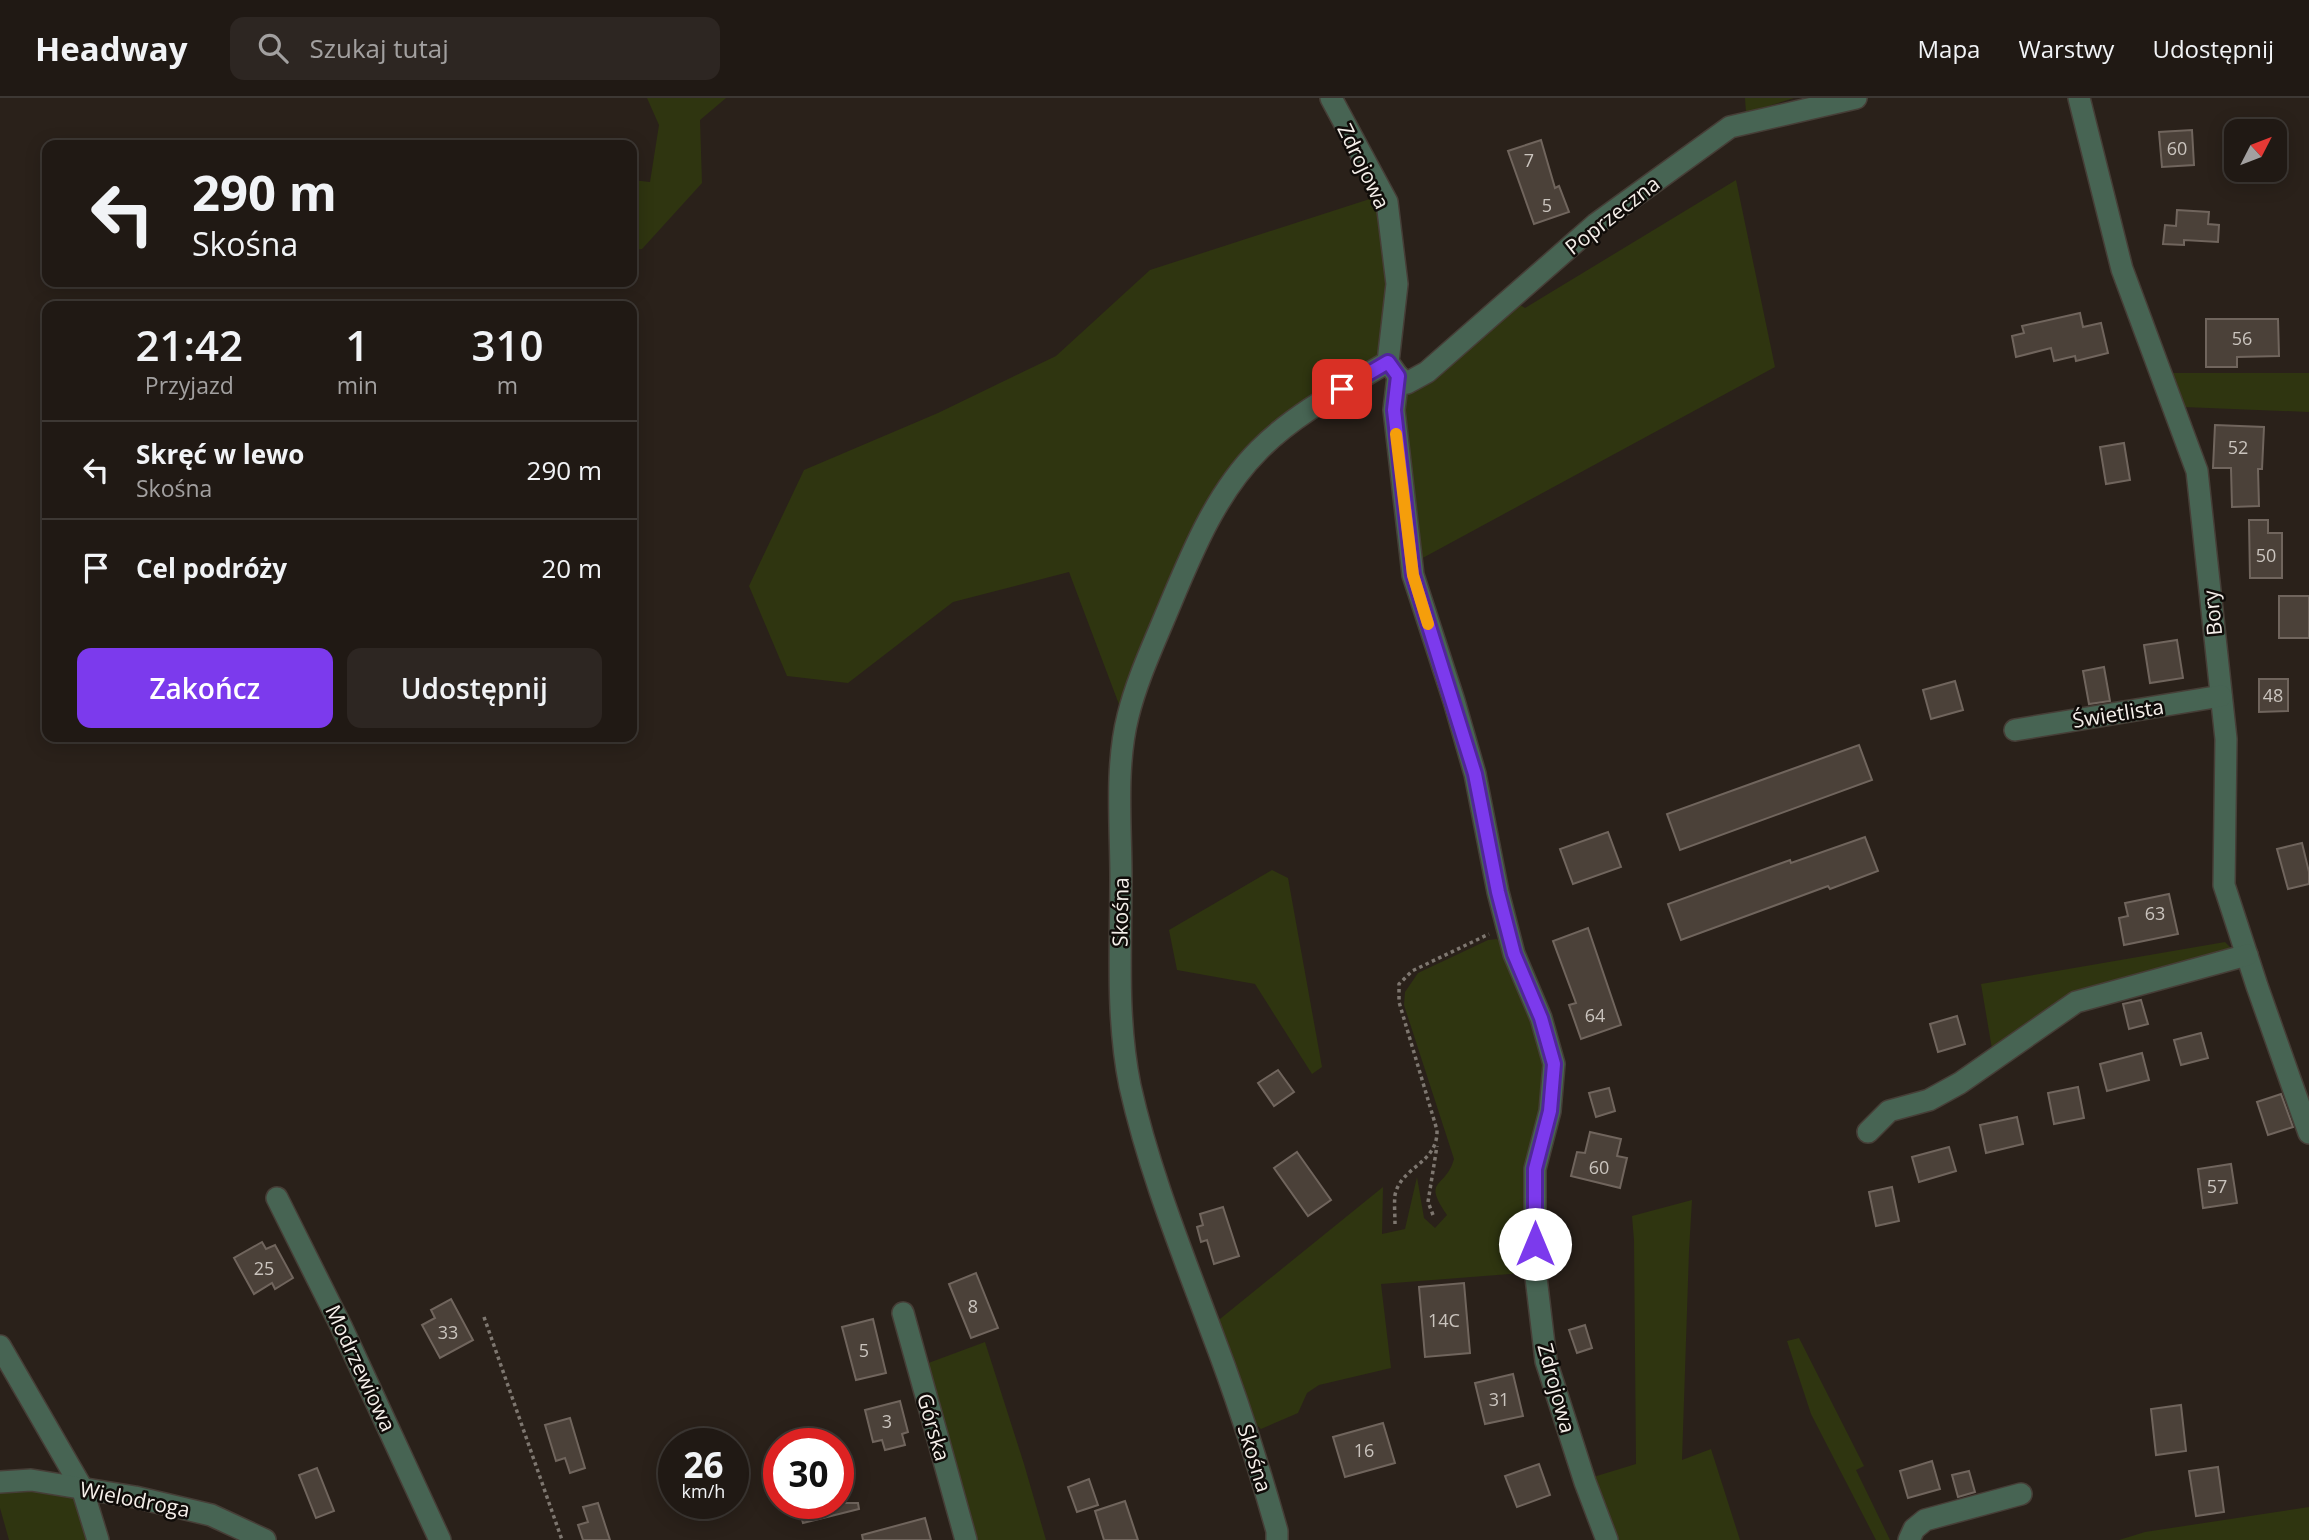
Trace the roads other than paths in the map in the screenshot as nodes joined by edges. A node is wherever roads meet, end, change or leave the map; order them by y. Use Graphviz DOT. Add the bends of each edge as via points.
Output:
graph roads {
  1 [pos="1331,98"];
  2 [pos="1856,98"];
  3 [pos="2078,98"];
  4 [pos="1393,369"];
  5 [pos="2221,696"];
  6 [pos="2015,730"];
  7 [pos="2247,955"];
  8 [pos="1868,1132"];
  9 [pos="2309,1133"];
  10 [pos="277,1198"];
  11 [pos="903,1313"];
  12 [pos="0,1346"];
  13 [pos="0,1482"];
  14 [pos="82,1488"];
  15 [pos="2021,1494"];
  16 [pos="98,1540"];
  17 [pos="265,1540"];
  18 [pos="440,1540"];
  19 [pos="966,1540"];
  20 [pos="1277,1540"];
  21 [pos="1607,1540"];
  22 [pos="1909,1540"];
  1 -- 4 [label="street, Zdrojowa" via="1387,202 1398,284"];
  2 -- 4 [label="street, Poprzeczna" via="1730,127 1596,223 1427,372 1407,383"];
  3 -- 5 [label="street, Bory" via="2122,269 2197,471"];
  4 -- 20 [label="street, Skośna" via="1342,389 1288,427 1259,449 1226,490 1197,542 1144,667 1127,718 1122,764 1118,968 1130,1084 1177,1244 1252,1444"];
  4 -- 21 [label="street, Zdrojowa" via="1413,575 1475,774 1514,954 1541,1018 1554,1064 1550,1111 1535,1169 1535,1269 1546,1361"];
  5 -- 6 [label="street, Świetlista"];
  5 -- 7 [label="street, Bory" via="2226,739 2224,884"];
  7 -- 8 [label="street" via="2076,1002 1960,1083 1929,1100 1889,1111"];
  7 -- 9 [label="street, Bory"];
  10 -- 18 [label="street, Modrzewiowa"];
  11 -- 19 [label="street, Górska"];
  12 -- 14 [label="street"];
  13 -- 14 [label="street, Wielodroga" via="31,1480"];
  14 -- 16 [label="street"];
  14 -- 17 [label="street, Wielodroga" via="211,1515"];
  15 -- 22 [label="street" via="1925,1520 1914,1528"];
}
